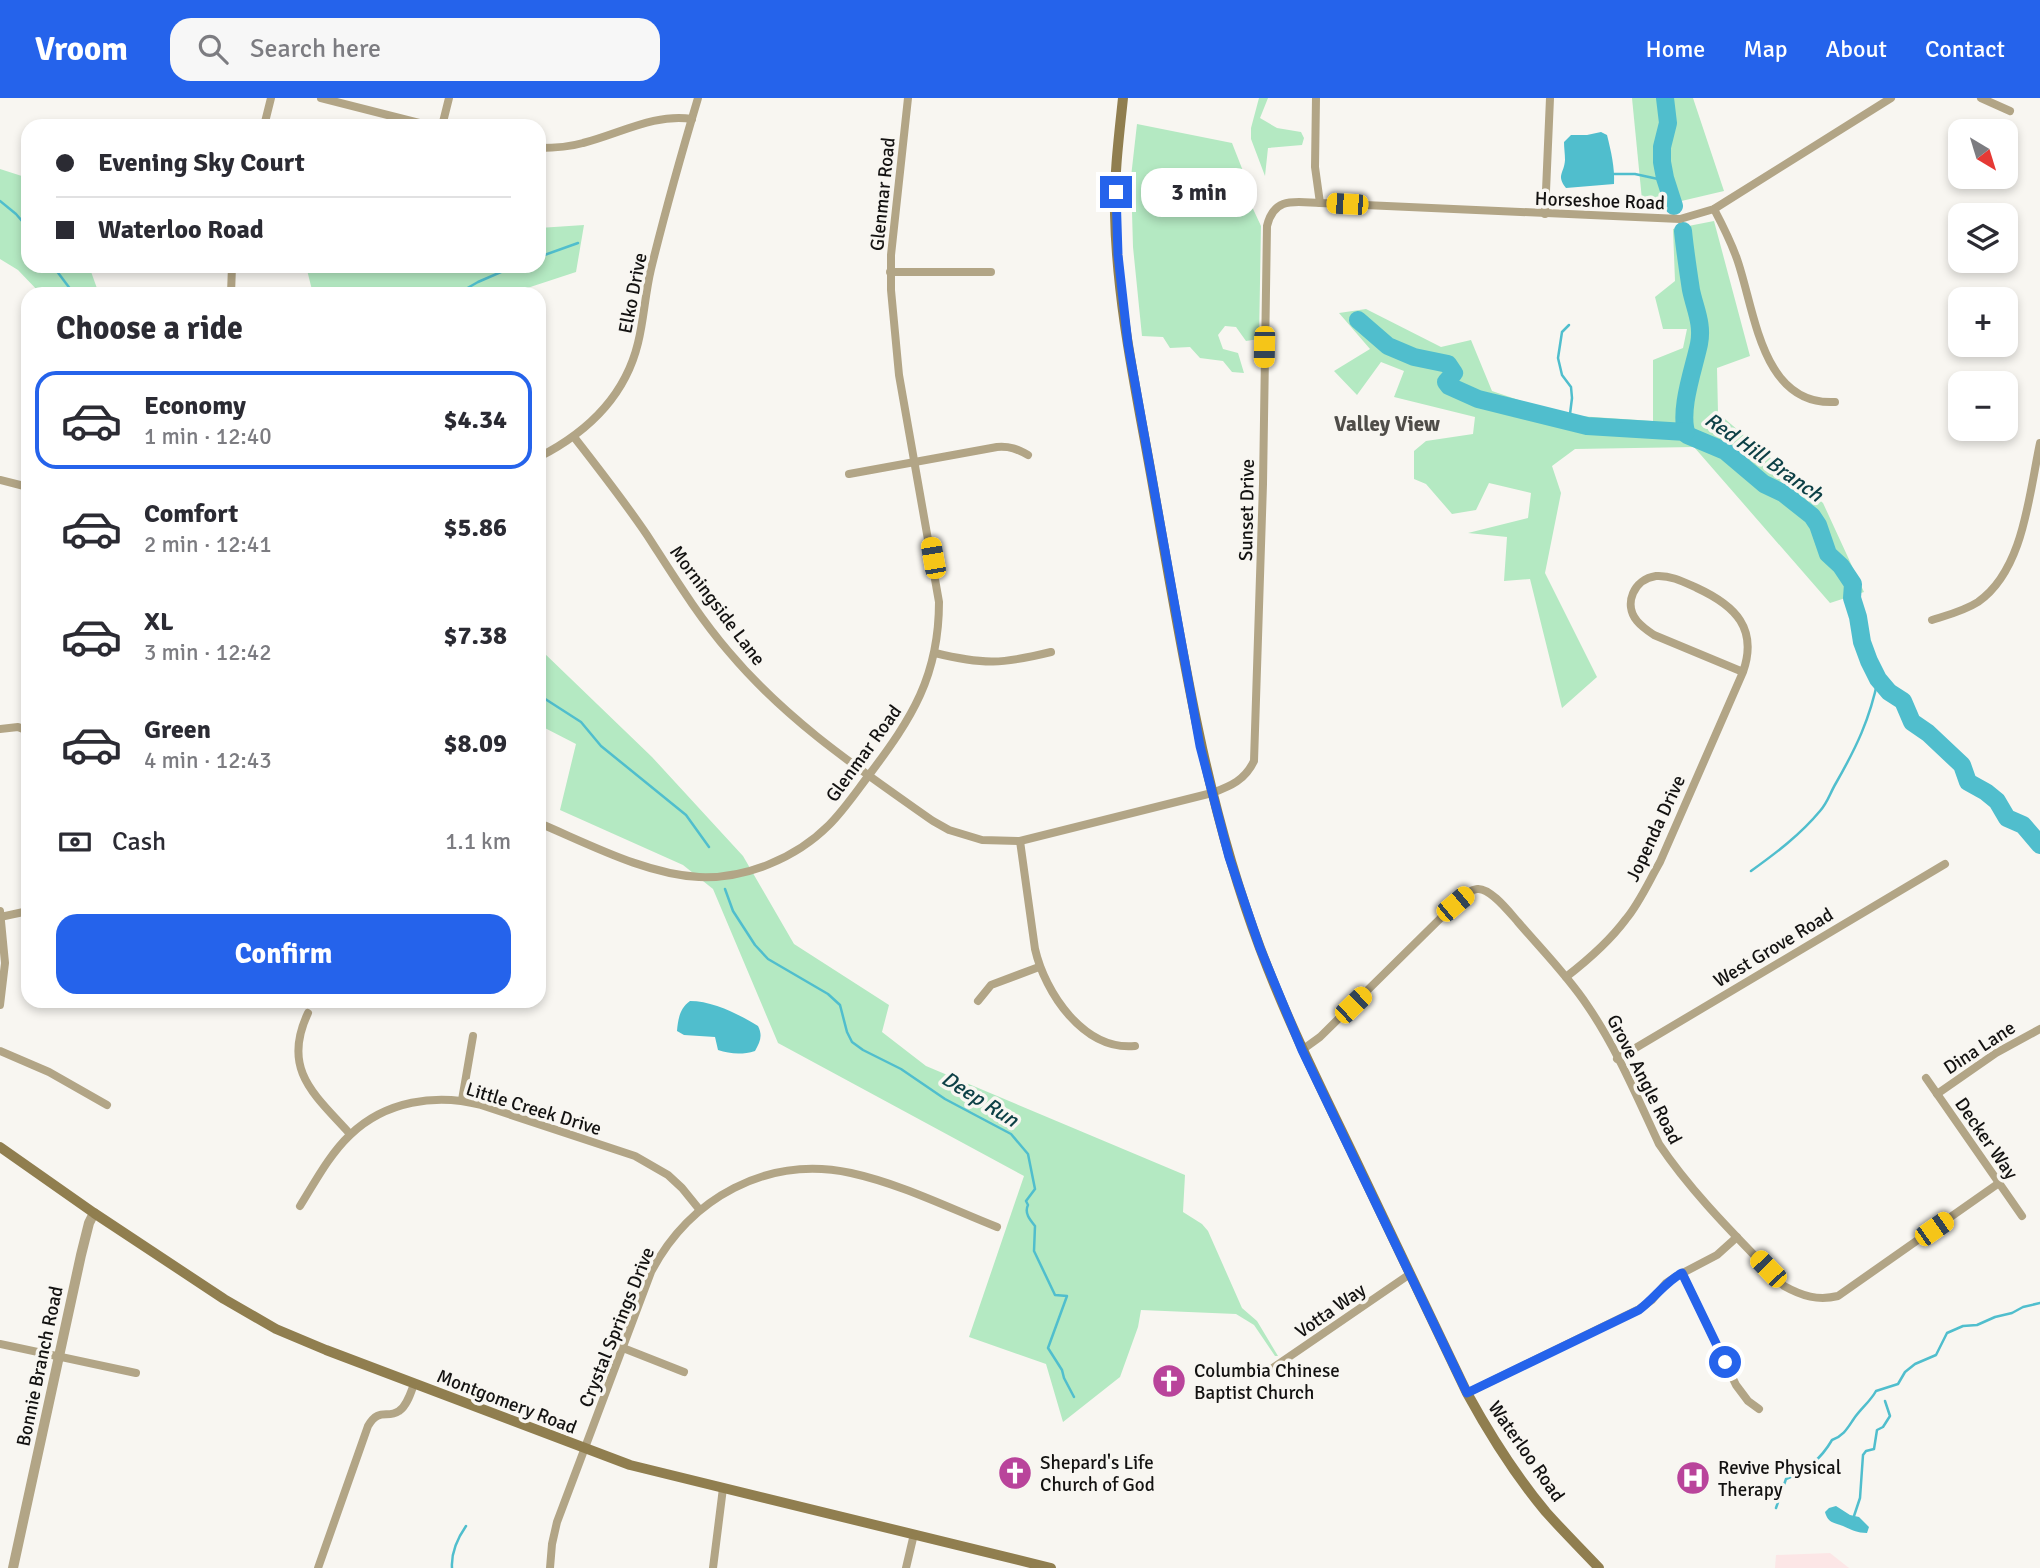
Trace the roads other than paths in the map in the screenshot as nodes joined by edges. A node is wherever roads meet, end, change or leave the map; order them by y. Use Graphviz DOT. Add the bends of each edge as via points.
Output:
graph roads {
  1 [pos="271,98"];
  2 [pos="321,98"];
  3 [pos="449,98"];
  4 [pos="698,98"];
  5 [pos="908,98"];
  6 [pos="1123,98"];
  7 [pos="1316,98"];
  8 [pos="1550,98"];
  9 [pos="1891,98"];
  10 [pos="1981,98"];
  11 [pos="2010,111"];
  12 [pos="266,119"];
  13 [pos="403,119"];
  14 [pos="444,119"];
  15 [pos="692,119"];
  16 [pos="546,148"];
  17 [pos="1320,203"];
  18 [pos="1275,207"];
  19 [pos="1714,209"];
  20 [pos="1545,214"];
  21 [pos="890,271"];
  22 [pos="991,272"];
  23 [pos="1835,402"];
  24 [pos="574,437"];
  25 [pos="2040,443"];
  26 [pos="546,453"];
  27 [pos="1028,455"];
  28 [pos="915,463"];
  29 [pos="849,474"];
  30 [pos="0,480"];
  31 [pos="21,485"];
  32 [pos="2035,489"];
  33 [pos="1932,620"];
  34 [pos="1051,652"];
  35 [pos="935,653"];
  36 [pos="1743,673"];
  37 [pos="21,728"];
  38 [pos="0,729"];
  39 [pos="868,776"];
  40 [pos="1212,793"];
  41 [pos="546,826"];
  42 [pos="1020,841"];
  43 [pos="1945,864"];
  44 [pos="21,912"];
  45 [pos="0,915"];
  46 [pos="1039,967"];
  47 [pos="1566,977"];
  48 [pos="978,1001"];
  49 [pos="0,1005"];
  50 [pos="308,1013"];
  51 [pos="2040,1028"];
  52 [pos="473,1036"];
  53 [pos="1135,1046"];
  54 [pos="1302,1050"];
  55 [pos="0,1051"];
  56 [pos="1617,1059"];
  57 [pos="1926,1078"];
  58 [pos="1937,1094"];
  59 [pos="463,1100"];
  60 [pos="107,1105"];
  61 [pos="350,1134"];
  62 [pos="0,1147"];
  63 [pos="1999,1182"];
  64 [pos="300,1206"];
  65 [pos="699,1209"];
  66 [pos="94,1213"];
  67 [pos="2022,1216"];
  68 [pos="997,1227"];
  69 [pos="1737,1237"];
  70 [pos="1682,1273"];
  71 [pos="1410,1274"];
  72 [pos="0,1344"];
  73 [pos="623,1348"];
  74 [pos="58,1357"];
  75 [pos="684,1372"];
  76 [pos="1267,1372"];
  77 [pos="135,1373"];
  78 [pos="414,1384"];
  79 [pos="1467,1393"];
  80 [pos="1759,1409"];
  81 [pos="583,1449"];
  82 [pos="723,1488"];
  83 [pos="914,1534"];
  84 [pos="13,1568"];
  85 [pos="318,1568"];
  86 [pos="550,1568"];
  87 [pos="713,1568"];
  88 [pos="906,1568"];
  89 [pos="1051,1568"];
  90 [pos="1599,1568"];
  1 -- 12 [label="street"];
  2 -- 13 [label="street"];
  3 -- 14 [label="street"];
  4 -- 15 [label="street, Elko Drive"];
  5 -- 21 [label="street, Glenmar Road"];
  6 -- 40 [label="main road, Waterloo Road" via="1115,214 1122,299"];
  7 -- 17 [label="street" via="1315,167"];
  8 -- 20 [label="street"];
  9 -- 19 [label="street, Horseshoe Road"];
  10 -- 11 [label="street"];
  15 -- 16 [label="street" via="669,117 582,143"];
  15 -- 24 [label="street, Elko Drive" via="629,368 608,405"];
  17 -- 18 [label="street, Horseshoe Road" via="1291,202"];
  17 -- 20 [label="street, Horseshoe Road"];
  18 -- 40 [label="street, Sunset Drive" via="1267,226 1254,761 1241,780"];
  19 -- 20 [label="street, Horseshoe Road" via="1680,219"];
  19 -- 23 [label="street" via="1737,258 1767,358 1806,400"];
  21 -- 22 [label="street"];
  21 -- 28 [label="street, Glenmar Road" via="899,375"];
  24 -- 26 [label="street, Elko Drive"];
  24 -- 39 [label="street, Morningside Lane" via="729,652 787,712"];
  25 -- 32 [label="street"];
  27 -- 28 [label="street" via="1008,446"];
  28 -- 29 [label="street"];
  28 -- 35 [label="street, Glenmar Road" via="940,602"];
  30 -- 31 [label="street"];
  32 -- 33 [label="street" via="2003,575 1978,601"];
  34 -- 35 [label="street" via="985,663"];
  35 -- 39 [label="street, Glenmar Road" via="919,701"];
  36 -- 36 [label="street, Jopenda Drive" via="1747,632 1721,601 1676,578 1653,576 1636,587 1630,605 1644,628"];
  36 -- 47 [label="street, Jopenda Drive" via="1644,891 1610,938"];
  37 -- 38 [label="street"];
  39 -- 41 [label="street, Glenmar Road" via="812,839 769,864 735,874 673,874"];
  39 -- 42 [label="street, Morningside Lane" via="948,830 982,840"];
  40 -- 42 [label="street, Morningside Lane"];
  40 -- 54 [label="main road, Waterloo Road" via="1260,948"];
  42 -- 46 [label="street"];
  43 -- 56 [label="street, West Grove Road"];
  44 -- 45 [label="street"];
  45 -- 49 [label="street" via="5,963"];
  46 -- 48 [label="street" via="991,985"];
  46 -- 53 [label="street" via="1056,999 1082,1027 1111,1045"];
  47 -- 54 [label="street, Grove Angle Road" via="1493,896 1477,889 1455,904"];
  47 -- 56 [label="street, Grove Angle Road" via="1600,1024"];
  50 -- 61 [label="street" via="298,1042 301,1069 306,1083"];
  51 -- 58 [label="street, Dina Lane"];
  52 -- 59 [label="street"];
  54 -- 71 [label="main road, Waterloo Road"];
  55 -- 60 [label="street"];
  56 -- 69 [label="street, Grove Angle Road" via="1670,1161"];
  57 -- 58 [label="street, Decker Way"];
  58 -- 63 [label="street, Decker Way"];
  59 -- 61 [label="street, Little Creek Drive" via="404,1104"];
  59 -- 65 [label="street, Little Creek Drive" via="635,1156 668,1175"];
  61 -- 64 [label="street, Little Creek Drive"];
  62 -- 66 [label="main road, Montgomery Road"];
  63 -- 67 [label="street, Decker Way"];
  63 -- 69 [label="street, Grove Angle Road" via="1848,1290 1829,1298 1809,1297 1784,1286"];
  65 -- 68 [label="street, Crystal Springs Drive" via="766,1175 832,1170 889,1184"];
  65 -- 73 [label="street, Crystal Springs Drive" via="680,1228 651,1272"];
  66 -- 74 [label="street, Bonnie Branch Road"];
  66 -- 78 [label="main road, Montgomery Road" via="276,1329"];
  69 -- 70 [label="street" via="1717,1255"];
  70 -- 79 [label="street" via="1639,1310"];
  70 -- 80 [label="street" via="1736,1385"];
  71 -- 76 [label="street, Votta Way"];
  71 -- 79 [label="main road, Waterloo Road"];
  72 -- 74 [label="street"];
  73 -- 75 [label="street"];
  73 -- 81 [label="street, Crystal Springs Drive"];
  74 -- 77 [label="street"];
  74 -- 84 [label="street, Bonnie Branch Road"];
  78 -- 81 [label="main road, Montgomery Road"];
  78 -- 85 [label="street" via="398,1412 376,1416 369,1426"];
  79 -- 90 [label="main road, Waterloo Road" via="1523,1482"];
  81 -- 82 [label="main road, Montgomery Road"];
  81 -- 86 [label="street, Crystal Springs Drive" via="556,1522"];
  82 -- 83 [label="main road, Montgomery Road"];
  82 -- 87 [label="street"];
  83 -- 88 [label="street"];
  83 -- 89 [label="main road, Montgomery Road"];
}
